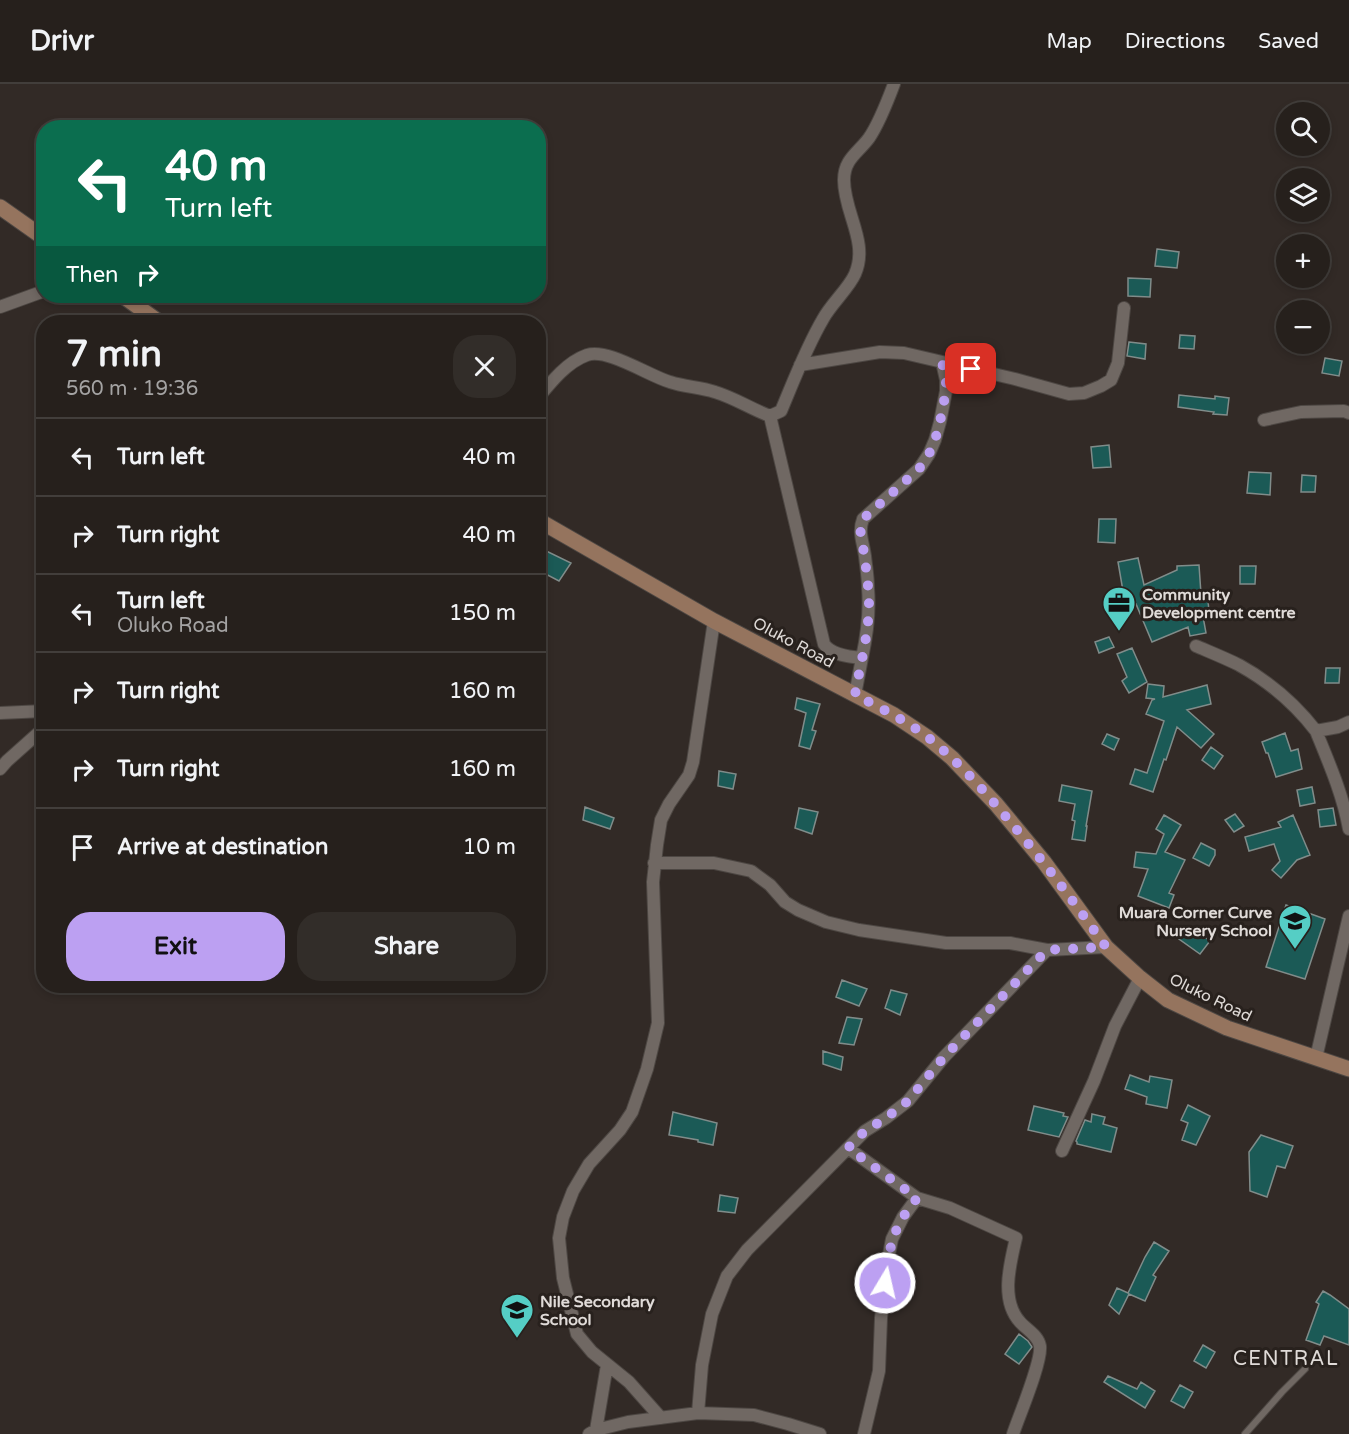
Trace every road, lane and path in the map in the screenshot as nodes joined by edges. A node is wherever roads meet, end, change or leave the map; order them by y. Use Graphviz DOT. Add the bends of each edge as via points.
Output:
graph roads {
  1 [pos="894,84"];
  2 [pos="0,207"];
  3 [pos="36,232"];
  4 [pos="36,294"];
  5 [pos="133,303"];
  6 [pos="0,307"];
  7 [pos="1124,308"];
  8 [pos="149,315"];
  9 [pos="942,362"];
  10 [pos="800,365"];
  11 [pos="546,389"];
  12 [pos="1349,413"];
  13 [pos="770,416"];
  14 [pos="1264,420"];
  15 [pos="546,525"];
  16 [pos="714,621"];
  17 [pos="1196,646"];
  18 [pos="862,658"];
  19 [pos="855,695"];
  20 [pos="36,711"];
  21 [pos="0,713"];
  22 [pos="1349,722"];
  23 [pos="1316,731"];
  24 [pos="36,735"];
  25 [pos="0,769"];
  26 [pos="1349,829"];
  27 [pos="654,863"];
  28 [pos="1349,916"];
  29 [pos="1106,947"];
  30 [pos="1047,950"];
  31 [pos="1140,978"];
  32 [pos="1316,1058"];
  33 [pos="1349,1069"];
  34 [pos="848,1148"];
  35 [pos="1062,1151"];
  36 [pos="917,1198"];
  37 [pos="607,1365"];
  38 [pos="1305,1370"];
  39 [pos="698,1413"];
  40 [pos="661,1418"];
  41 [pos="593,1432"];
  42 [pos="820,1434"];
  43 [pos="864,1434"];
  44 [pos="1013,1434"];
  45 [pos="1245,1434"];
  1 -- 10 [label="street" via="869,138 848,162 844,180 859,238 860,257 855,275 824,316"];
  2 -- 3 [label="main road"];
  4 -- 6 [label="street"];
  5 -- 8 [label="main road"];
  7 -- 9 [label="street" via="1118,363 1111,380 1084,393 1069,394"];
  9 -- 10 [label="street" via="880,352"];
  9 -- 18 [label="street" via="946,391 929,454 919,469 863,519 860,527 869,606"];
  10 -- 13 [label="street" via="781,411"];
  11 -- 13 [label="street" via="588,355 609,356 668,382 736,399"];
  12 -- 14 [label="street" via="1301,412"];
  13 -- 18 [label="street" via="824,644 831,651"];
  15 -- 16 [label="main road, Oluko Road"];
  16 -- 19 [label="main road, Oluko Road"];
  16 -- 27 [label="street" via="693,762 661,820"];
  17 -- 23 [label="street" via="1266,683 1303,714"];
  18 -- 19 [label="street"];
  19 -- 29 [label="main road, Oluko Road" via="894,715 952,758 1044,862"];
  20 -- 21 [label="street"];
  22 -- 23 [label="street"];
  23 -- 26 [label="street" via="1335,776"];
  24 -- 25 [label="street"];
  27 -- 30 [label="street" via="714,862 751,871 798,910 859,930 946,943 1010,943"];
  27 -- 37 [label="street" via="658,1023 647,1070 632,1112 589,1164 573,1191 559,1238 563,1278 577,1334"];
  28 -- 32 [label="street"];
  29 -- 30 [label="street"];
  29 -- 31 [label="main road, Oluko Road"];
  30 -- 34 [label="street" via="944,1057 908,1101"];
  31 -- 32 [label="main road, Oluko Road" via="1168,1000 1227,1028"];
  31 -- 35 [label="street" via="1115,1026"];
  32 -- 33 [label="main road, Oluko Road"];
  34 -- 36 [label="street"];
  34 -- 39 [label="street" via="747,1250 727,1276 712,1314"];
  36 -- 43 [label="street" via="892,1239 881,1318 879,1371"];
  36 -- 44 [label="street" via="1016,1238 1010,1262 1011,1310 1036,1337 1040,1347"];
  37 -- 40 [label="street" via="629,1382"];
  37 -- 41 [label="street"];
  38 -- 45 [label="lane"];
  39 -- 40 [label="street"];
  39 -- 42 [label="street" via="754,1415"];
  40 -- 41 [label="street"];
}
